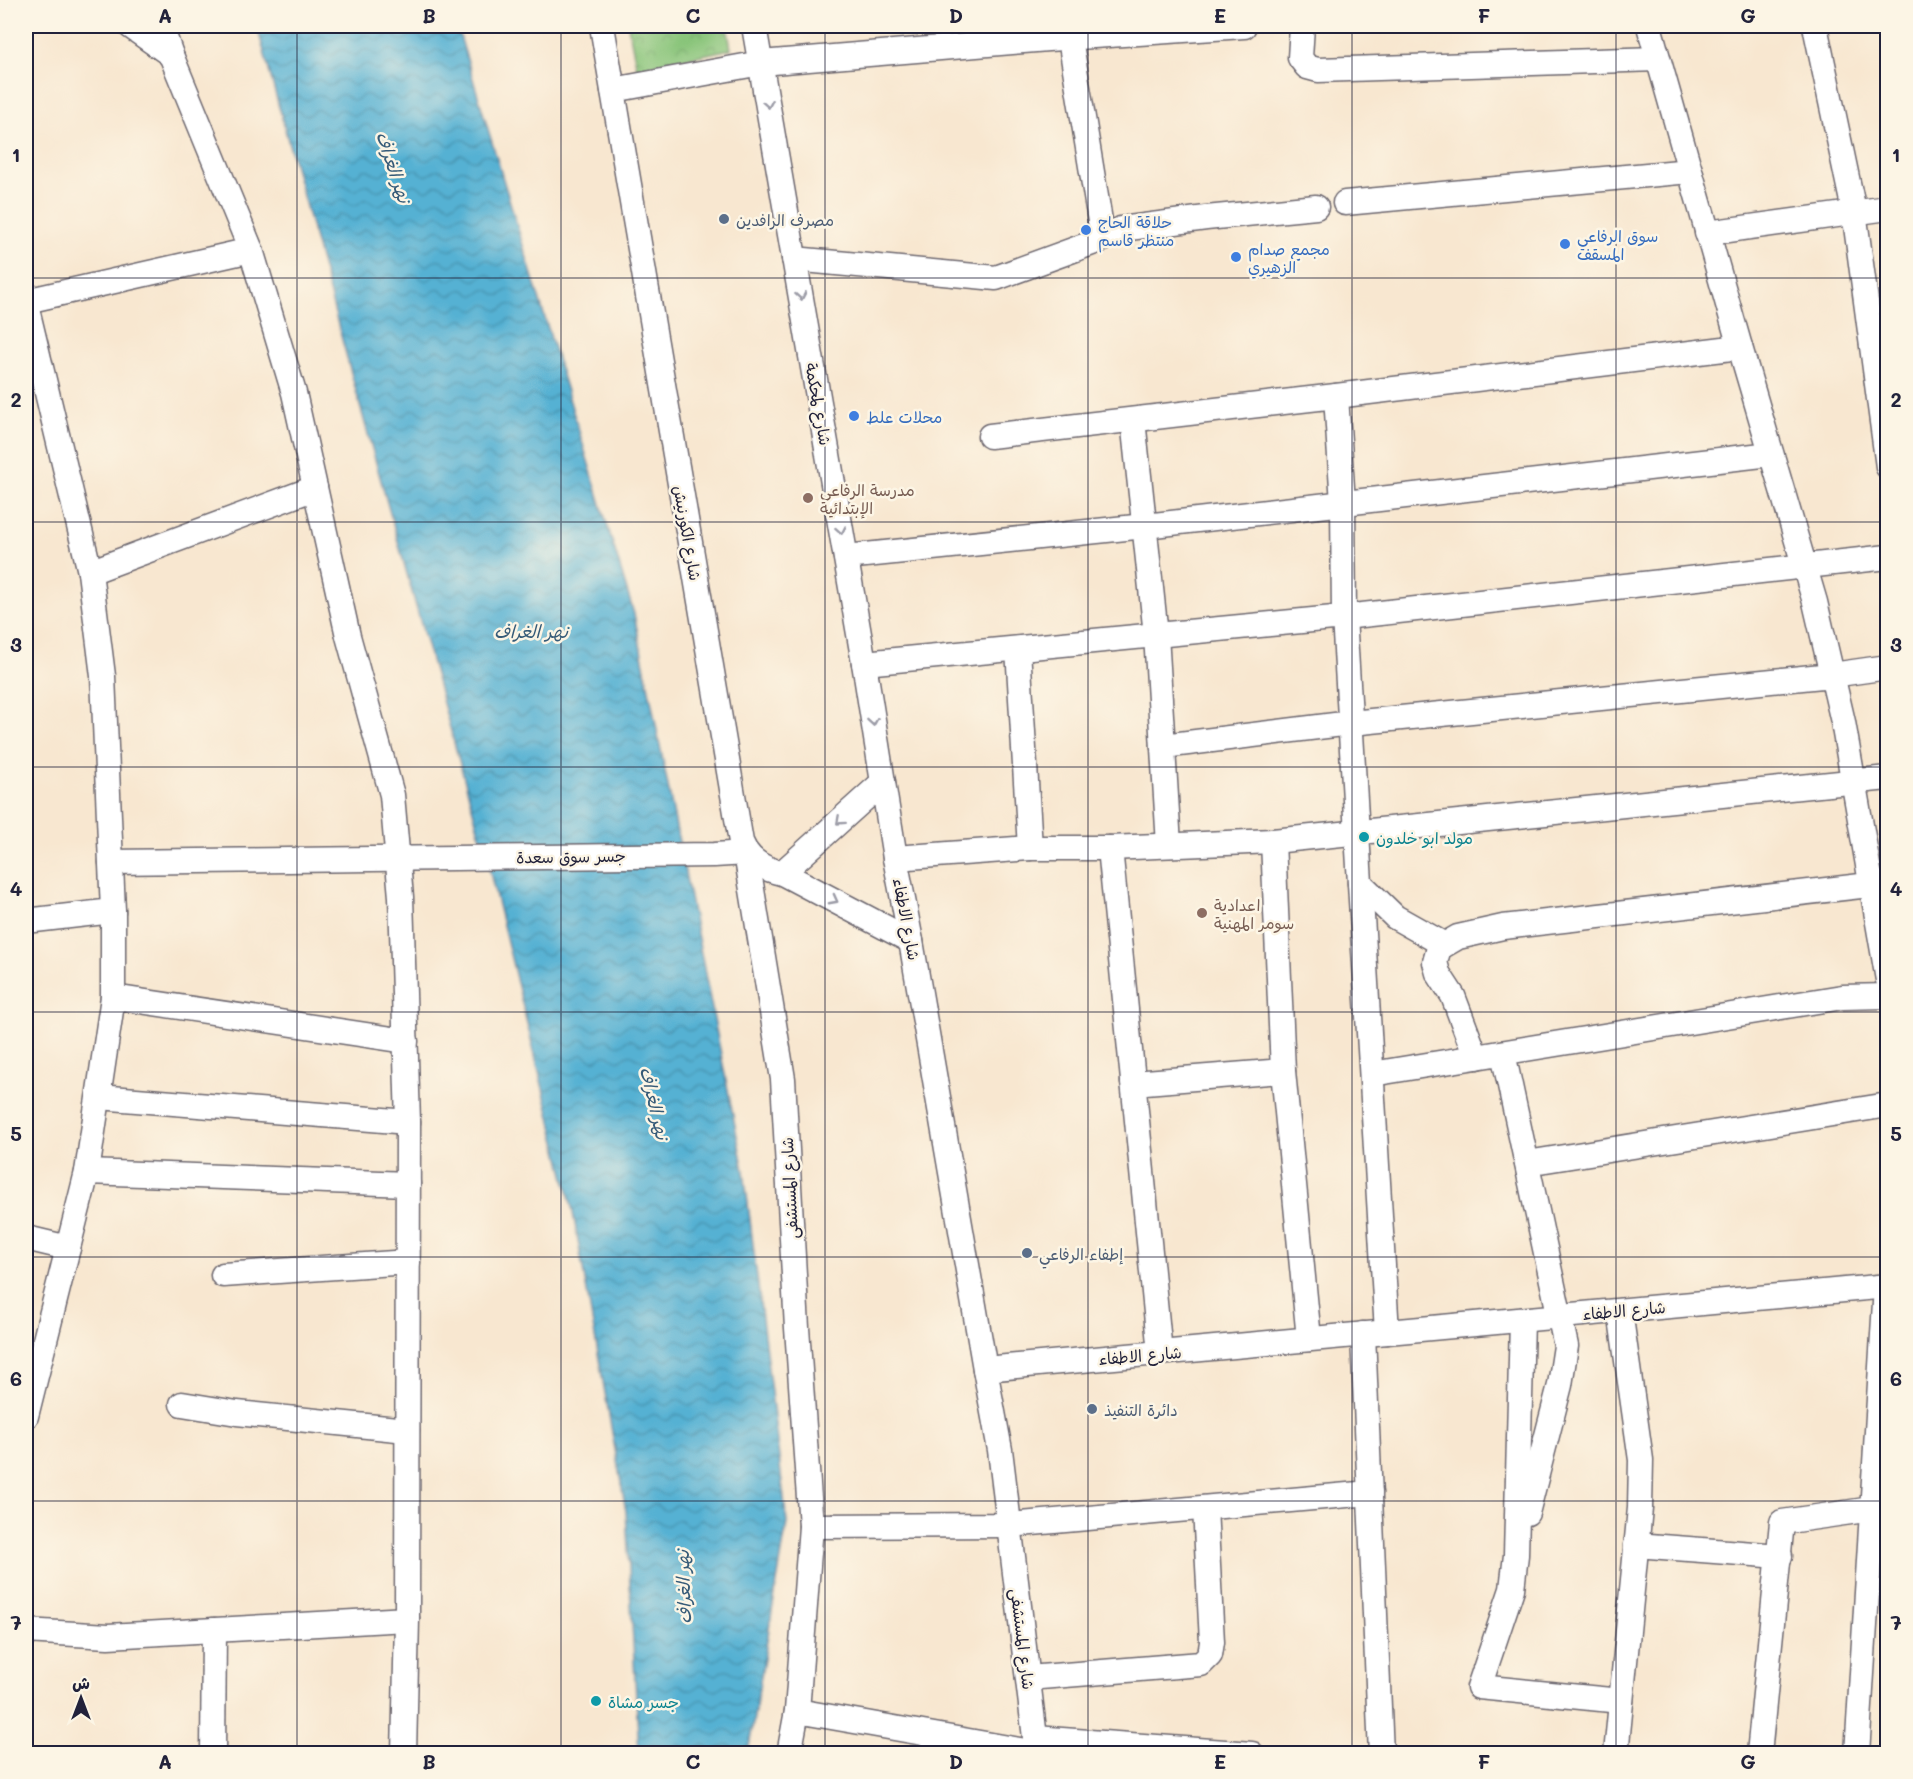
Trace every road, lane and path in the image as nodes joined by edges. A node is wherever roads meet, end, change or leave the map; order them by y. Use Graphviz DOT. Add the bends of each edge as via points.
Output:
graph roads {
  1 [pos="130,26"];
  2 [pos="161,26"];
  3 [pos="602,26"];
  4 [pos="754,26"];
  5 [pos="1244,26"];
  6 [pos="1302,26"];
  7 [pos="1649,26"];
  8 [pos="1815,26"];
  9 [pos="1055,35"];
  10 [pos="171,55"];
  11 [pos="1658,59"];
  12 [pos="761,63"];
  13 [pos="613,90"];
  14 [pos="1690,171"];
  15 [pos="1345,203"];
  16 [pos="1316,207"];
  17 [pos="1887,208"];
  18 [pos="1854,211"];
  19 [pos="1707,233"];
  20 [pos="1103,239"];
  21 [pos="251,250"];
  22 [pos="794,259"];
  23 [pos="26,303"];
  24 [pos="1740,347"];
  25 [pos="1336,396"];
  26 [pos="1133,420"];
  27 [pos="990,436"];
  28 [pos="1771,454"];
  29 [pos="1887,467"];
  30 [pos="315,488"];
  31 [pos="1343,503"];
  32 [pos="1145,526"];
  33 [pos="846,557"];
  34 [pos="1887,557"];
  35 [pos="1805,567"];
  36 [pos="90,572"];
  37 [pos="1344,617"];
  38 [pos="1156,635"];
  39 [pos="1018,649"];
  40 [pos="864,663"];
  41 [pos="1887,667"];
  42 [pos="1832,675"];
  43 [pos="1351,723"];
  44 [pos="1163,746"];
  45 [pos="1887,778"];
  46 [pos="1853,781"];
  47 [pos="883,782"];
  48 [pos="1358,833"];
  49 [pos="1273,841"];
  50 [pos="1169,845"];
  51 [pos="1030,848"];
  52 [pos="1110,848"];
  53 [pos="746,853"];
  54 [pos="895,858"];
  55 [pos="397,859"];
  56 [pos="111,862"];
  57 [pos="782,873"];
  58 [pos="1360,883"];
  59 [pos="1879,884"];
  60 [pos="112,911"];
  61 [pos="26,921"];
  62 [pos="911,941"];
  63 [pos="1443,944"];
  64 [pos="1887,980"];
  65 [pos="1887,996"];
  66 [pos="113,997"];
  67 [pos="406,1041"];
  68 [pos="1503,1053"];
  69 [pos="1476,1057"];
  70 [pos="1283,1071"];
  71 [pos="1372,1074"];
  72 [pos="1133,1083"];
  73 [pos="99,1097"];
  74 [pos="1887,1106"];
  75 [pos="408,1122"];
  76 [pos="1527,1163"];
  77 [pos="87,1172"];
  78 [pos="408,1184"];
  79 [pos="26,1238"];
  80 [pos="68,1248"];
  81 [pos="408,1262"];
  82 [pos="223,1275"];
  83 [pos="1887,1286"];
  84 [pos="1620,1311"];
  85 [pos="1560,1316"];
  86 [pos="1522,1320"];
  87 [pos="1375,1333"];
  88 [pos="1309,1339"];
  89 [pos="1160,1353"];
  90 [pos="985,1369"];
  91 [pos="182,1404"];
  92 [pos="26,1416"];
  93 [pos="407,1430"];
  94 [pos="1370,1493"];
  95 [pos="1205,1508"];
  96 [pos="1872,1509"];
  97 [pos="1009,1525"];
  98 [pos="811,1526"];
  99 [pos="1636,1545"];
  100 [pos="1516,1555"];
  101 [pos="1780,1556"];
  102 [pos="407,1618"];
  103 [pos="214,1630"];
  104 [pos="26,1631"];
  105 [pos="1028,1678"];
  106 [pos="1621,1701"];
  107 [pos="796,1711"];
  108 [pos="1037,1748"];
  109 [pos="213,1754"];
  110 [pos="404,1754"];
  111 [pos="789,1754"];
  112 [pos="1252,1754"];
  113 [pos="1381,1754"];
  114 [pos="1616,1754"];
  115 [pos="1759,1754"];
  116 [pos="1857,1754"];
  1 -- 10 [label="street"];
  2 -- 10 [label="street"];
  3 -- 13 [label="street, شارع الكورنيش"];
  4 -- 12 [label="street, شارع لمحكمة"];
  5 -- 9 [label="street"];
  6 -- 11 [label="street" via="1300,57 1307,67 1318,70"];
  7 -- 11 [label="street"];
  8 -- 18 [label="street"];
  9 -- 12 [label="street"];
  9 -- 20 [label="street"];
  10 -- 21 [label="street"];
  11 -- 14 [label="street"];
  12 -- 13 [label="street"];
  12 -- 22 [label="street, شارع لمحكمة, one-way"];
  13 -- 53 [label="street, شارع الكورنيش" via="738,829"];
  14 -- 15 [label="street"];
  14 -- 19 [label="street"];
  16 -- 20 [label="street" via="1121,230"];
  17 -- 18 [label="street"];
  18 -- 19 [label="street"];
  18 -- 29 [label="street"];
  19 -- 24 [label="street"];
  20 -- 22 [label="street" via="996,278"];
  21 -- 23 [label="street"];
  21 -- 30 [label="street" via="294,393"];
  22 -- 33 [label="street, شارع لمحكمة, one-way"];
  23 -- 36 [label="street"];
  24 -- 25 [label="street"];
  24 -- 28 [label="street"];
  25 -- 26 [label="street"];
  25 -- 31 [label="street"];
  26 -- 27 [label="street"];
  26 -- 32 [label="street"];
  28 -- 31 [label="street"];
  28 -- 35 [label="street"];
  30 -- 36 [label="street"];
  30 -- 55 [label="street" via="348,636 392,795"];
  31 -- 32 [label="street"];
  31 -- 37 [label="street"];
  32 -- 33 [label="street"];
  32 -- 38 [label="street"];
  33 -- 40 [label="street, شارع لمحكمة"];
  34 -- 35 [label="street"];
  35 -- 37 [label="street"];
  35 -- 42 [label="street"];
  36 -- 56 [label="street" via="103,676"];
  37 -- 38 [label="street"];
  37 -- 43 [label="street"];
  38 -- 39 [label="street"];
  38 -- 44 [label="street"];
  39 -- 40 [label="street"];
  39 -- 51 [label="street"];
  40 -- 47 [label="street, شارع لمحكمة, one-way"];
  41 -- 42 [label="street"];
  42 -- 43 [label="street"];
  42 -- 46 [label="street"];
  43 -- 44 [label="street"];
  43 -- 48 [label="street"];
  44 -- 50 [label="street"];
  45 -- 46 [label="street"];
  46 -- 48 [label="street"];
  46 -- 59 [label="street"];
  47 -- 54 [label="street, شارع الاطفاء"];
  47 -- 57 [label="street, one-way"];
  48 -- 49 [label="street"];
  48 -- 58 [label="street"];
  49 -- 50 [label="street"];
  49 -- 70 [label="street"];
  50 -- 52 [label="street"];
  51 -- 52 [label="street"];
  51 -- 54 [label="street"];
  52 -- 72 [label="street"];
  53 -- 55 [label="street, جسر سوق سعدة"];
  53 -- 57 [label="street" via="761,866"];
  53 -- 98 [label="street, شارع المستشفى" via="783,1079"];
  54 -- 62 [label="street, شارع الاطفاء"];
  55 -- 56 [label="street, جسر سوق سعدة"];
  55 -- 67 [label="street"];
  56 -- 60 [label="street"];
  57 -- 62 [label="street, one-way"];
  58 -- 63 [label="street" via="1395,917"];
  58 -- 71 [label="street"];
  59 -- 63 [label="street" via="1503,927"];
  59 -- 64 [label="street"];
  60 -- 61 [label="street"];
  60 -- 66 [label="street"];
  62 -- 90 [label="street, شارع الاطفاء"];
  63 -- 69 [label="street" via="1435,962 1438,973 1453,996"];
  65 -- 68 [label="street" via="1842,997"];
  66 -- 67 [label="street"];
  66 -- 73 [label="street"];
  67 -- 75 [label="street"];
  68 -- 69 [label="street"];
  68 -- 76 [label="street"];
  69 -- 71 [label="street"];
  70 -- 72 [label="street"];
  70 -- 88 [label="street"];
  71 -- 87 [label="street"];
  72 -- 89 [label="street"];
  73 -- 75 [label="street"];
  73 -- 77 [label="street"];
  74 -- 76 [label="street"];
  75 -- 78 [label="street"];
  76 -- 85 [label="street"];
  77 -- 78 [label="street"];
  77 -- 80 [label="street"];
  78 -- 81 [label="street"];
  79 -- 80 [label="street"];
  80 -- 92 [label="street"];
  81 -- 82 [label="street"];
  81 -- 93 [label="street"];
  83 -- 84 [label="street, شارع الاطفاء"];
  83 -- 96 [label="street"];
  84 -- 85 [label="street, شارع الاطفاء"];
  84 -- 99 [label="street" via="1641,1460"];
  85 -- 86 [label="street, شارع الاطفاء"];
  85 -- 100 [label="street" via="1566,1346 1560,1385"];
  86 -- 87 [label="street, شارع الاطفاء"];
  86 -- 100 [label="street"];
  87 -- 88 [label="street, شارع الاطفاء"];
  87 -- 94 [label="street"];
  88 -- 89 [label="street, شارع الاطفاء"];
  89 -- 90 [label="street, شارع الاطفاء"];
  90 -- 97 [label="street, شارع المستشفى"];
  91 -- 93 [label="street"];
  93 -- 102 [label="street"];
  94 -- 95 [label="street"];
  94 -- 113 [label="street"];
  95 -- 97 [label="street"];
  95 -- 105 [label="street" via="1212,1642 1210,1655 1201,1664"];
  96 -- 101 [label="street" via="1782,1522"];
  96 -- 116 [label="street"];
  97 -- 98 [label="street"];
  97 -- 105 [label="street, شارع المستشفى"];
  98 -- 107 [label="street, شارع المستشفى"];
  99 -- 101 [label="street"];
  99 -- 106 [label="street"];
  100 -- 106 [label="street" via="1512,1589 1479,1687"];
  101 -- 115 [label="street"];
  102 -- 103 [label="street"];
  102 -- 110 [label="street"];
  103 -- 104 [label="street" via="108,1636"];
  103 -- 109 [label="street"];
  105 -- 108 [label="street, شارع المستشفى"];
  106 -- 114 [label="street"];
  107 -- 108 [label="street"];
  107 -- 111 [label="street, شارع المستشفى"];
  108 -- 112 [label="street"];
}
